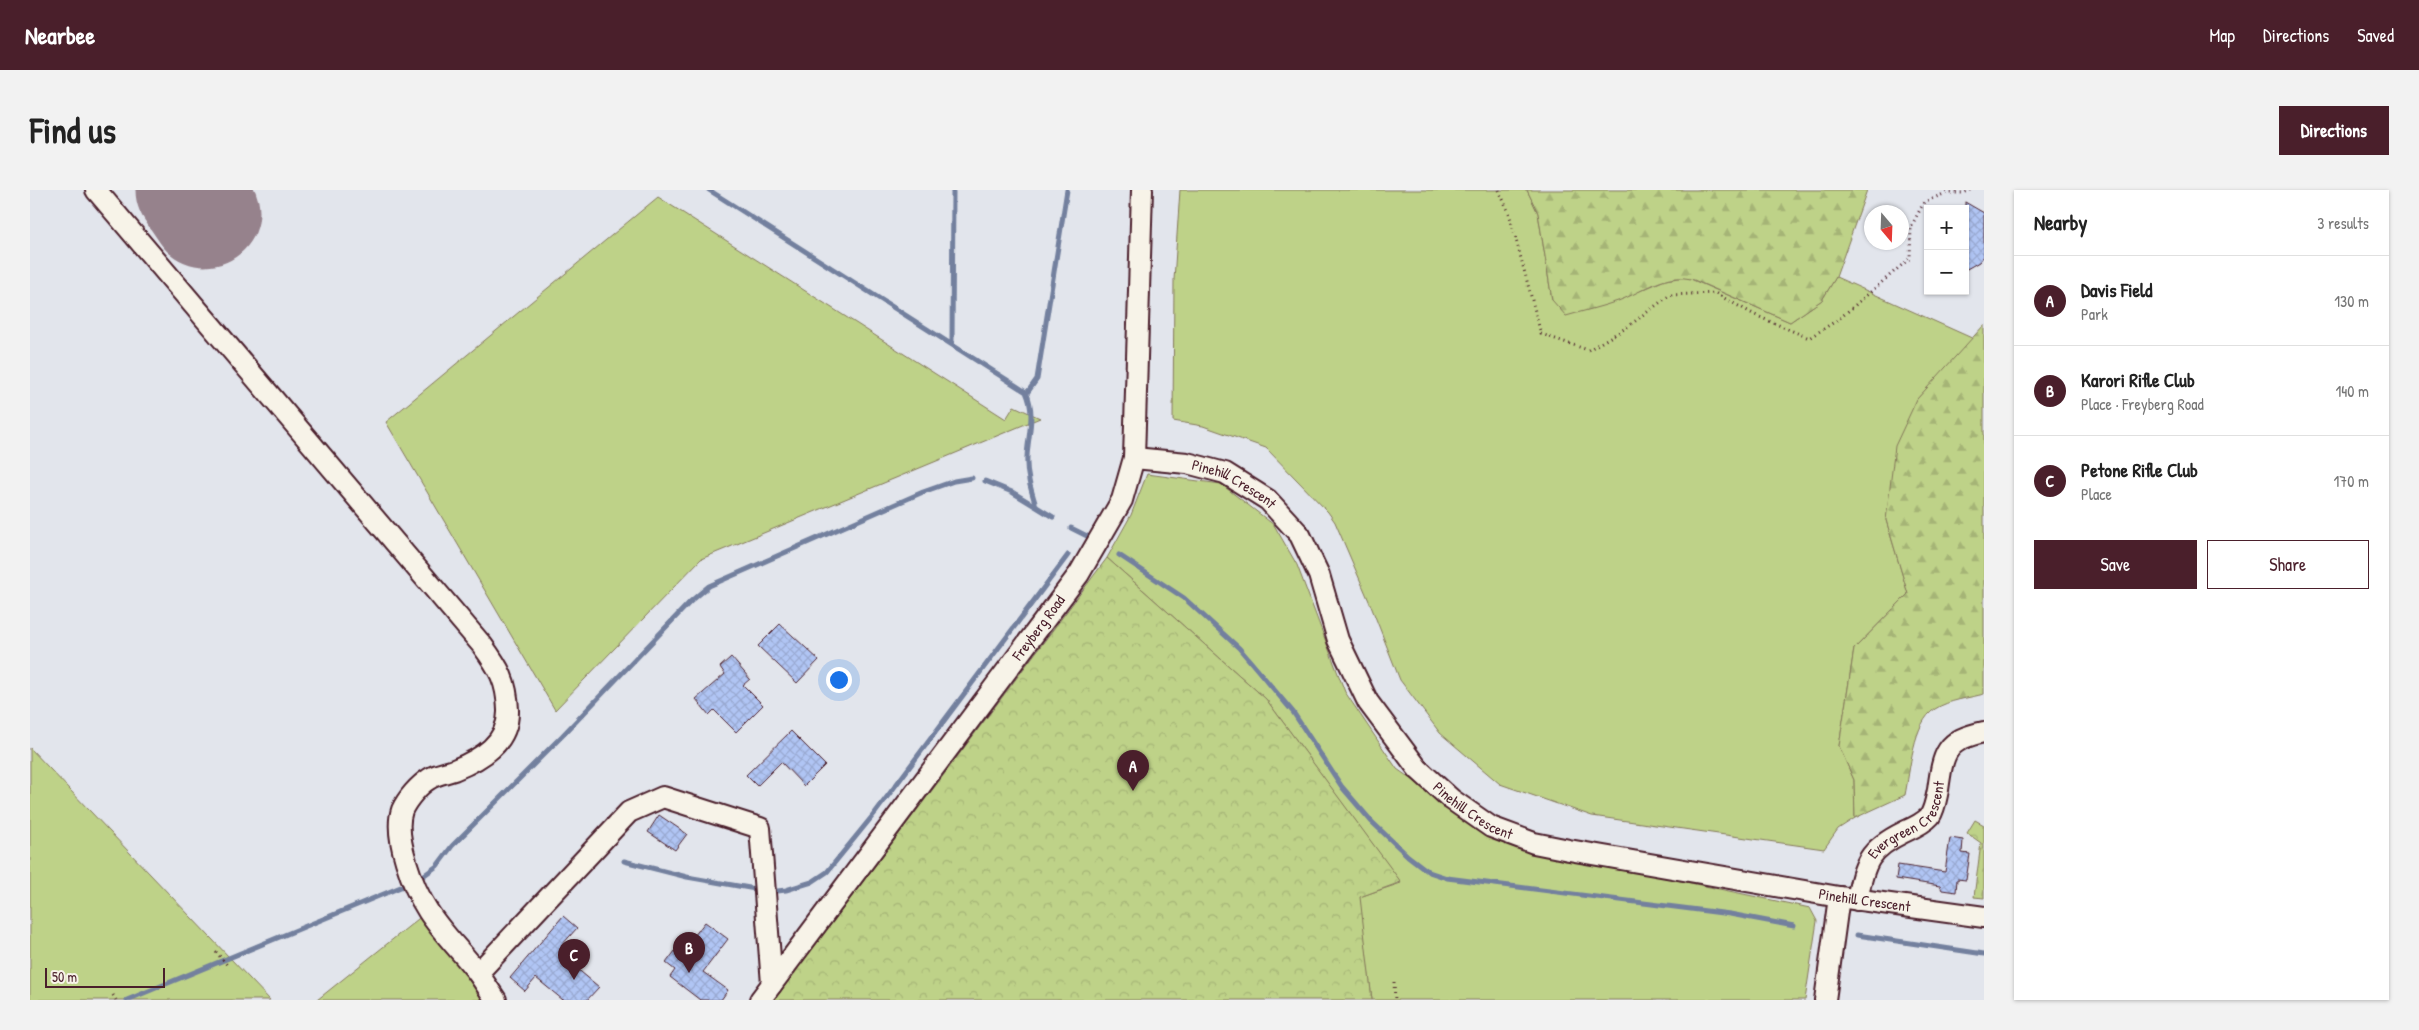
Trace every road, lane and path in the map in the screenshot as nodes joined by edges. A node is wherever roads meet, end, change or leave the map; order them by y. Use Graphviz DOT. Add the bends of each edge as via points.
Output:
graph roads {
  1 [pos="96,190"];
  2 [pos="1142,190"];
  3 [pos="1499,190"];
  4 [pos="1971,190"];
  5 [pos="1134,458"];
  6 [pos="1984,732"];
  7 [pos="1848,898"];
  8 [pos="1984,917"];
  9 [pos="216,952"];
  10 [pos="228,966"];
  11 [pos="478,973"];
  12 [pos="1394,982"];
  13 [pos="772,984"];
  14 [pos="114,995"];
  15 [pos="116,1000"];
  16 [pos="496,1000"];
  17 [pos="760,1000"];
  18 [pos="1394,1000"];
  19 [pos="1824,1000"];
  1 -- 11 [label="street" via="500,670 508,692 509,721 499,742 482,757 430,778 402,809 399,823 413,880 428,911"];
  2 -- 5 [label="street, Freyberg Road"];
  3 -- 4 [label="path" via="1509,213 1541,334 1588,350 1626,328 1670,295 1715,293 1755,316 1809,338 1839,319 1910,258 1911,227 1924,202"];
  5 -- 7 [label="street, Pinehill Crescent" via="1186,463 1225,473 1268,500 1300,535 1319,576 1338,640 1368,702 1418,768 1451,799 1491,827 1534,843 1569,850"];
  5 -- 13 [label="street, Freyberg Road" via="1122,500 1079,574"];
  6 -- 7 [label="street, Evergreen Crescent" via="1956,740 1947,750 1933,810 1920,824 1884,842 1872,853"];
  7 -- 8 [label="street, Pinehill Crescent"];
  7 -- 19 [label="street, Evergreen Crescent"];
  9 -- 10 [label="path"];
  11 -- 13 [label="street" via="629,812 663,797 760,828"];
  11 -- 16 [label="street"];
  12 -- 18 [label="path"];
  13 -- 17 [label="street, Freyberg Road"];
  14 -- 15 [label="path"];
}
